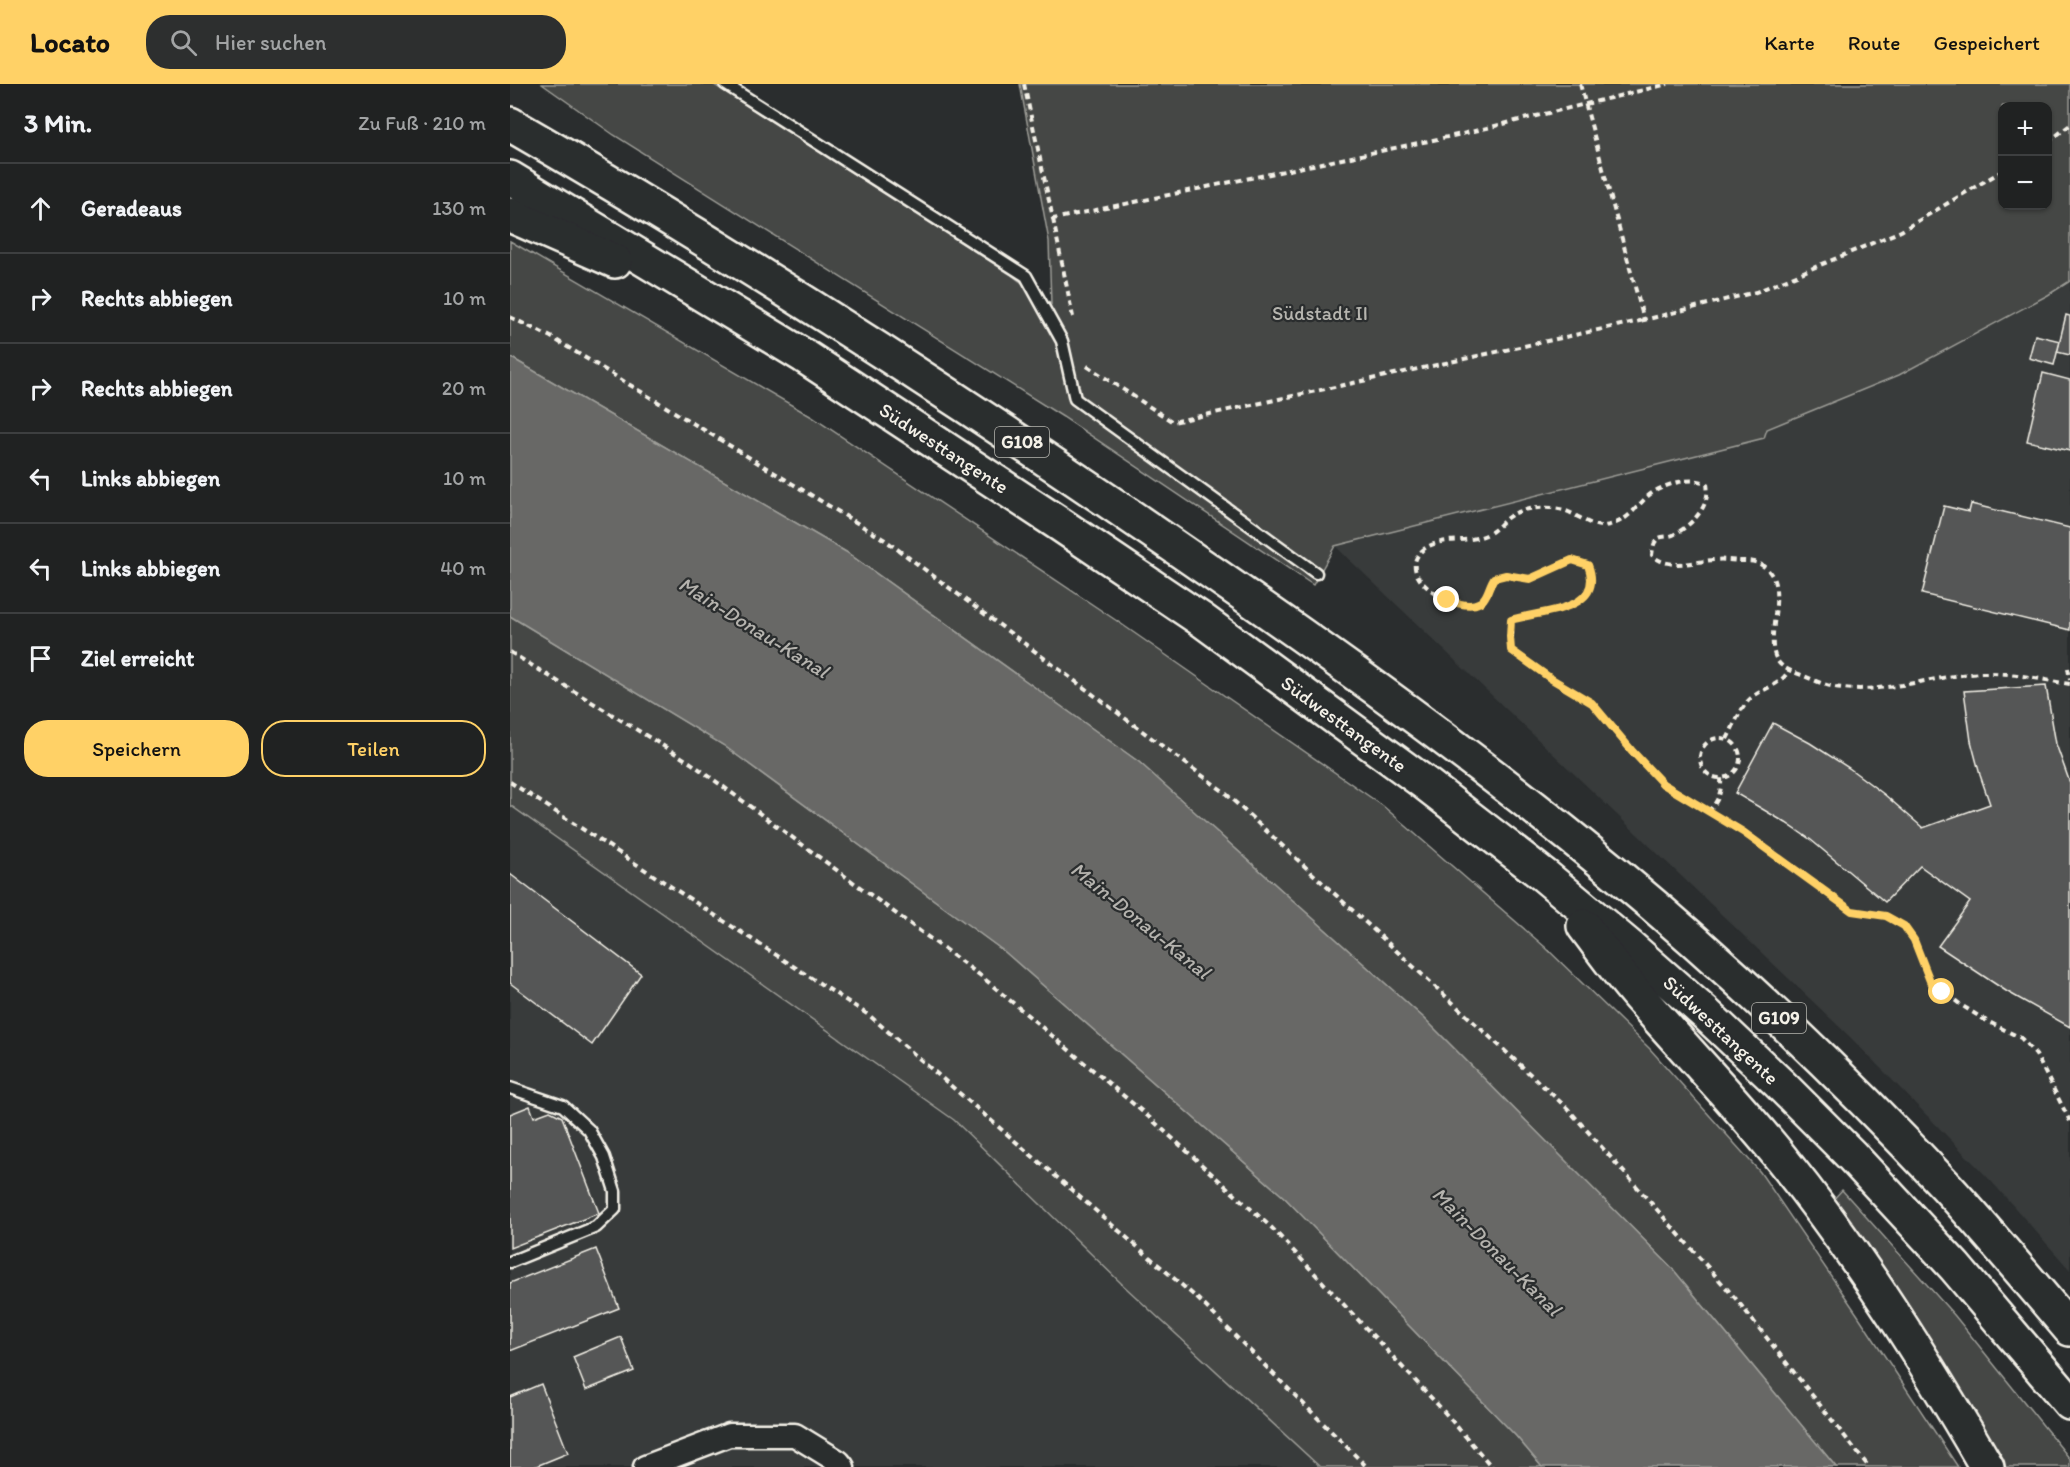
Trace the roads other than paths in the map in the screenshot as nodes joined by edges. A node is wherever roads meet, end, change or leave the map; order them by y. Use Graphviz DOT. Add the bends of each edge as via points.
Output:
graph roads {
  1 [pos="725,84"];
  2 [pos="510,100"];
  3 [pos="510,124"];
  4 [pos="577,162"];
  5 [pos="510,178"];
  6 [pos="510,215"];
  7 [pos="733,313"];
  8 [pos="1316,573"];
  9 [pos="1452,745"];
  10 [pos="1426,784"];
  11 [pos="1545,876"];
  12 [pos="510,1088"];
  13 [pos="510,1262"];
  14 [pos="2070,1329"];
  15 [pos="2070,1403"];
  16 [pos="645,1467"];
  17 [pos="843,1467"];
  18 [pos="1987,1467"];
  1 -- 8 [label="lane" via="1026,276 1062,341 1075,399"];
  2 -- 4 [label="highway"];
  3 -- 4 [label="highway, G108"];
  4 -- 9 [label="highway, G108" via="1012,436 1228,583"];
  5 -- 7 [label="highway, Südwesttangente / G108"];
  6 -- 7 [label="highway"];
  7 -- 10 [label="highway, Südwesttangente / G108" via="923,433 1192,614"];
  9 -- 14 [label="highway, G109" via="1616,874 1783,1023 1946,1186"];
  10 -- 11 [label="highway, Südwesttangente / G109"];
  11 -- 15 [label="highway, Südwesttangente / G109" via="1706,1014 1852,1156 1955,1267"];
  11 -- 18 [label="highway" via="1641,1000 1751,1121 1812,1198 1893,1312"];
  12 -- 13 [label="lane" via="563,1106 589,1130 604,1157 615,1191 615,1209 596,1227"];
  16 -- 17 [label="street" via="729,1435 795,1435"];
}
